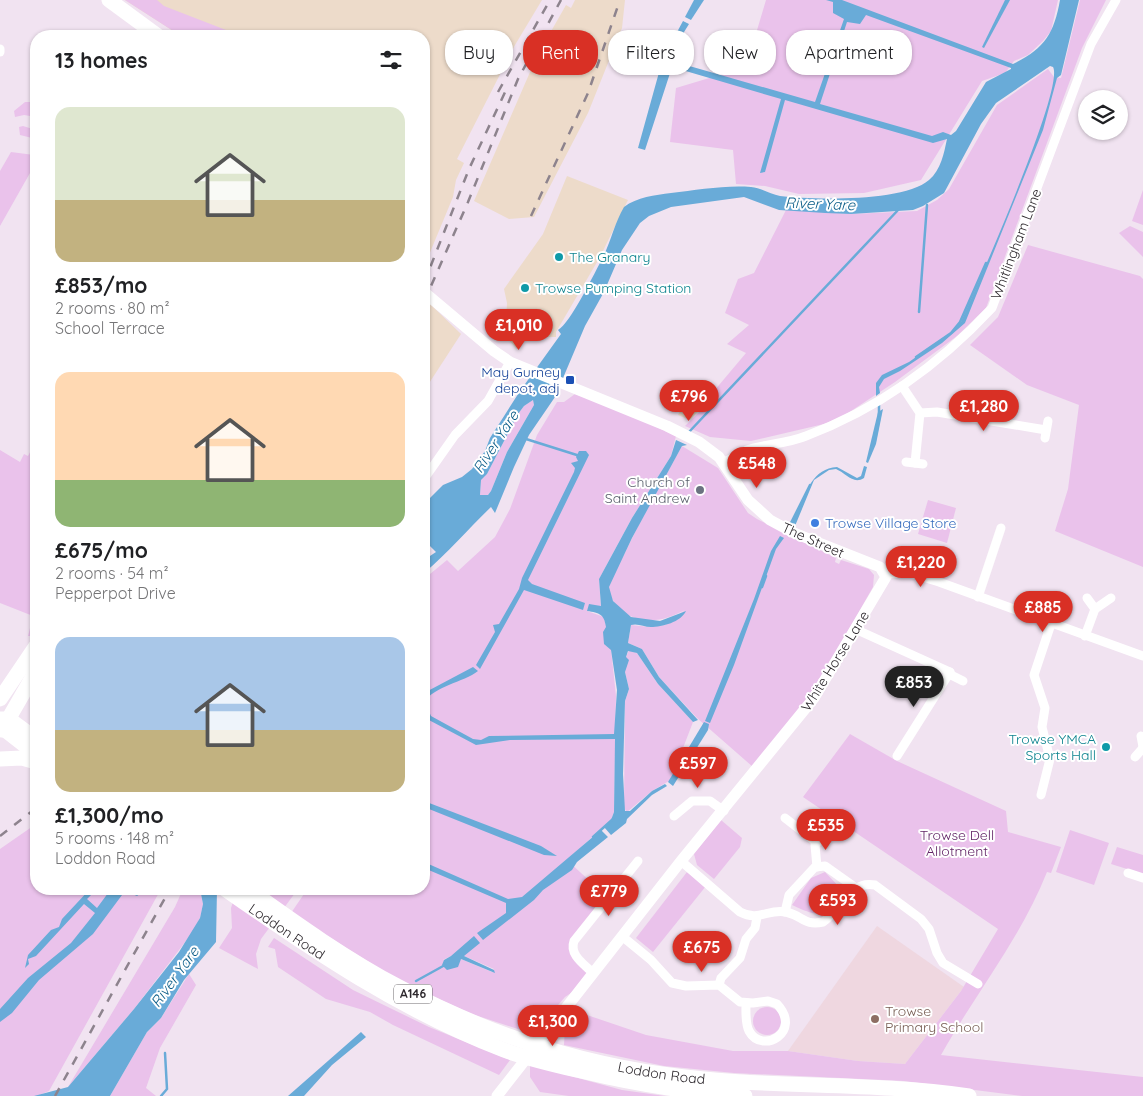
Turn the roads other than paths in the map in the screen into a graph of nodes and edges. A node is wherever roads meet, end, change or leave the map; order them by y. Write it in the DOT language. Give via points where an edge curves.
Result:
graph roads {
  1 [pos="109,0"];
  2 [pos="1116,0"];
  3 [pos="150,30"];
  4 [pos="430,297"];
  5 [pos="510,362"];
  6 [pos="902,386"];
  7 [pos="920,413"];
  8 [pos="1046,430"];
  9 [pos="914,463"];
  10 [pos="724,464"];
  11 [pos="430,470"];
  12 [pos="1001,528"];
  13 [pos="885,574"];
  14 [pos="978,597"];
  15 [pos="1087,598"];
  16 [pos="1111,598"];
  17 [pos="1095,609"];
  18 [pos="1050,624"];
  19 [pos="855,629"];
  20 [pos="1085,636"];
  21 [pos="30,655"];
  22 [pos="1143,656"];
  23 [pos="950,672"];
  24 [pos="30,681"];
  25 [pos="963,681"];
  26 [pos="0,699"];
  27 [pos="2,725"];
  28 [pos="1142,736"];
  29 [pos="30,737"];
  30 [pos="1143,748"];
  31 [pos="30,749"];
  32 [pos="898,756"];
  33 [pos="1135,757"];
  34 [pos="0,759"];
  35 [pos="30,760"];
  36 [pos="1041,795"];
  37 [pos="724,811"];
  38 [pos="674,816"];
  39 [pos="785,818"];
  40 [pos="825,833"];
  41 [pos="816,842"];
  42 [pos="638,861"];
  43 [pos="681,861"];
  44 [pos="817,867"];
  45 [pos="1128,872"];
  46 [pos="1143,878"];
  47 [pos="856,888"];
  48 [pos="235,895"];
  49 [pos="255,895"];
  50 [pos="785,912"];
  51 [pos="757,917"];
  52 [pos="305,937"];
  53 [pos="623,937"];
  54 [pos="593,972"];
  55 [pos="978,984"];
  56 [pos="719,985"];
  57 [pos="746,1003"];
  58 [pos="558,1059"];
  59 [pos="498,1096"];
  60 [pos="745,1096"];
  61 [pos="969,1096"];
  1 -- 3 [label="main road"];
  2 -- 6 [label="street, Whitlingham Lane" via="1091,44 995,303 965,337"];
  4 -- 5 [label="street, The Street"];
  5 -- 10 [label="street, The Street" via="667,426 699,442"];
  5 -- 11 [label="street" via="488,400 455,435"];
  6 -- 7 [label="street"];
  6 -- 10 [label="street, Whitlingham Lane" via="840,422 803,438 748,450"];
  7 -- 8 [label="street" via="937,412"];
  7 -- 9 [label="street"];
  10 -- 13 [label="street, The Street" via="748,500 780,526 878,566"];
  12 -- 14 [label="street"];
  13 -- 14 [label="street" via="910,572"];
  13 -- 19 [label="street, White Horse Lane" via="885,581"];
  14 -- 18 [label="street"];
  15 -- 17 [label="street"];
  16 -- 17 [label="street"];
  17 -- 20 [label="street"];
  18 -- 20 [label="street"];
  18 -- 36 [label="street" via="1034,675 1045,708 1042,727 1050,759"];
  19 -- 23 [label="street"];
  19 -- 37 [label="street, White Horse Lane" via="814,698"];
  20 -- 22 [label="street"];
  21 -- 26 [label="main road"];
  23 -- 25 [label="street"];
  23 -- 32 [label="street"];
  24 -- 27 [label="main road"];
  27 -- 29 [label="main road"];
  27 -- 31 [label="main road"];
  28 -- 30 [label="street"];
  30 -- 33 [label="street"];
  34 -- 35 [label="main road"];
  37 -- 38 [label="street" via="710,801 692,801"];
  37 -- 43 [label="street, White Horse Lane"];
  39 -- 41 [label="street"];
  40 -- 41 [label="street"];
  41 -- 44 [label="street"];
  42 -- 54 [label="street" via="574,941 576,956"];
  43 -- 51 [label="street" via="740,912"];
  43 -- 53 [label="street, White Horse Lane"];
  44 -- 47 [label="street" via="825,866"];
  44 -- 50 [label="street" via="789,896"];
  45 -- 46 [label="street"];
  47 -- 50 [label="street" via="823,922 808,923"];
  47 -- 55 [label="street" via="875,885 921,919 929,929 936,953 943,963"];
  48 -- 52 [label="main road, Loddon Road / A146"];
  49 -- 52 [label="main road, Loddon Road / A146"];
  50 -- 51 [label="street"];
  51 -- 56 [label="street" via="740,958 721,978"];
  52 -- 58 [label="main road, Loddon Road / A146" via="400,988"];
  52 -- 58 [label="main road, Loddon Road / A146" via="352,975 404,1004 504,1050"];
  53 -- 54 [label="street, White Horse Lane"];
  53 -- 56 [label="street" via="672,983"];
  54 -- 59 [label="street, White Horse Lane"];
  56 -- 57 [label="street"];
  57 -- 57 [label="street" via="768,1001 777,1004 786,1018 781,1035 764,1041 752,1034 747,1026"];
  58 -- 60 [label="main road, Loddon Road / A146" via="629,1082"];
  58 -- 61 [label="main road, Loddon Road / A146" via="662,1074"];
}
